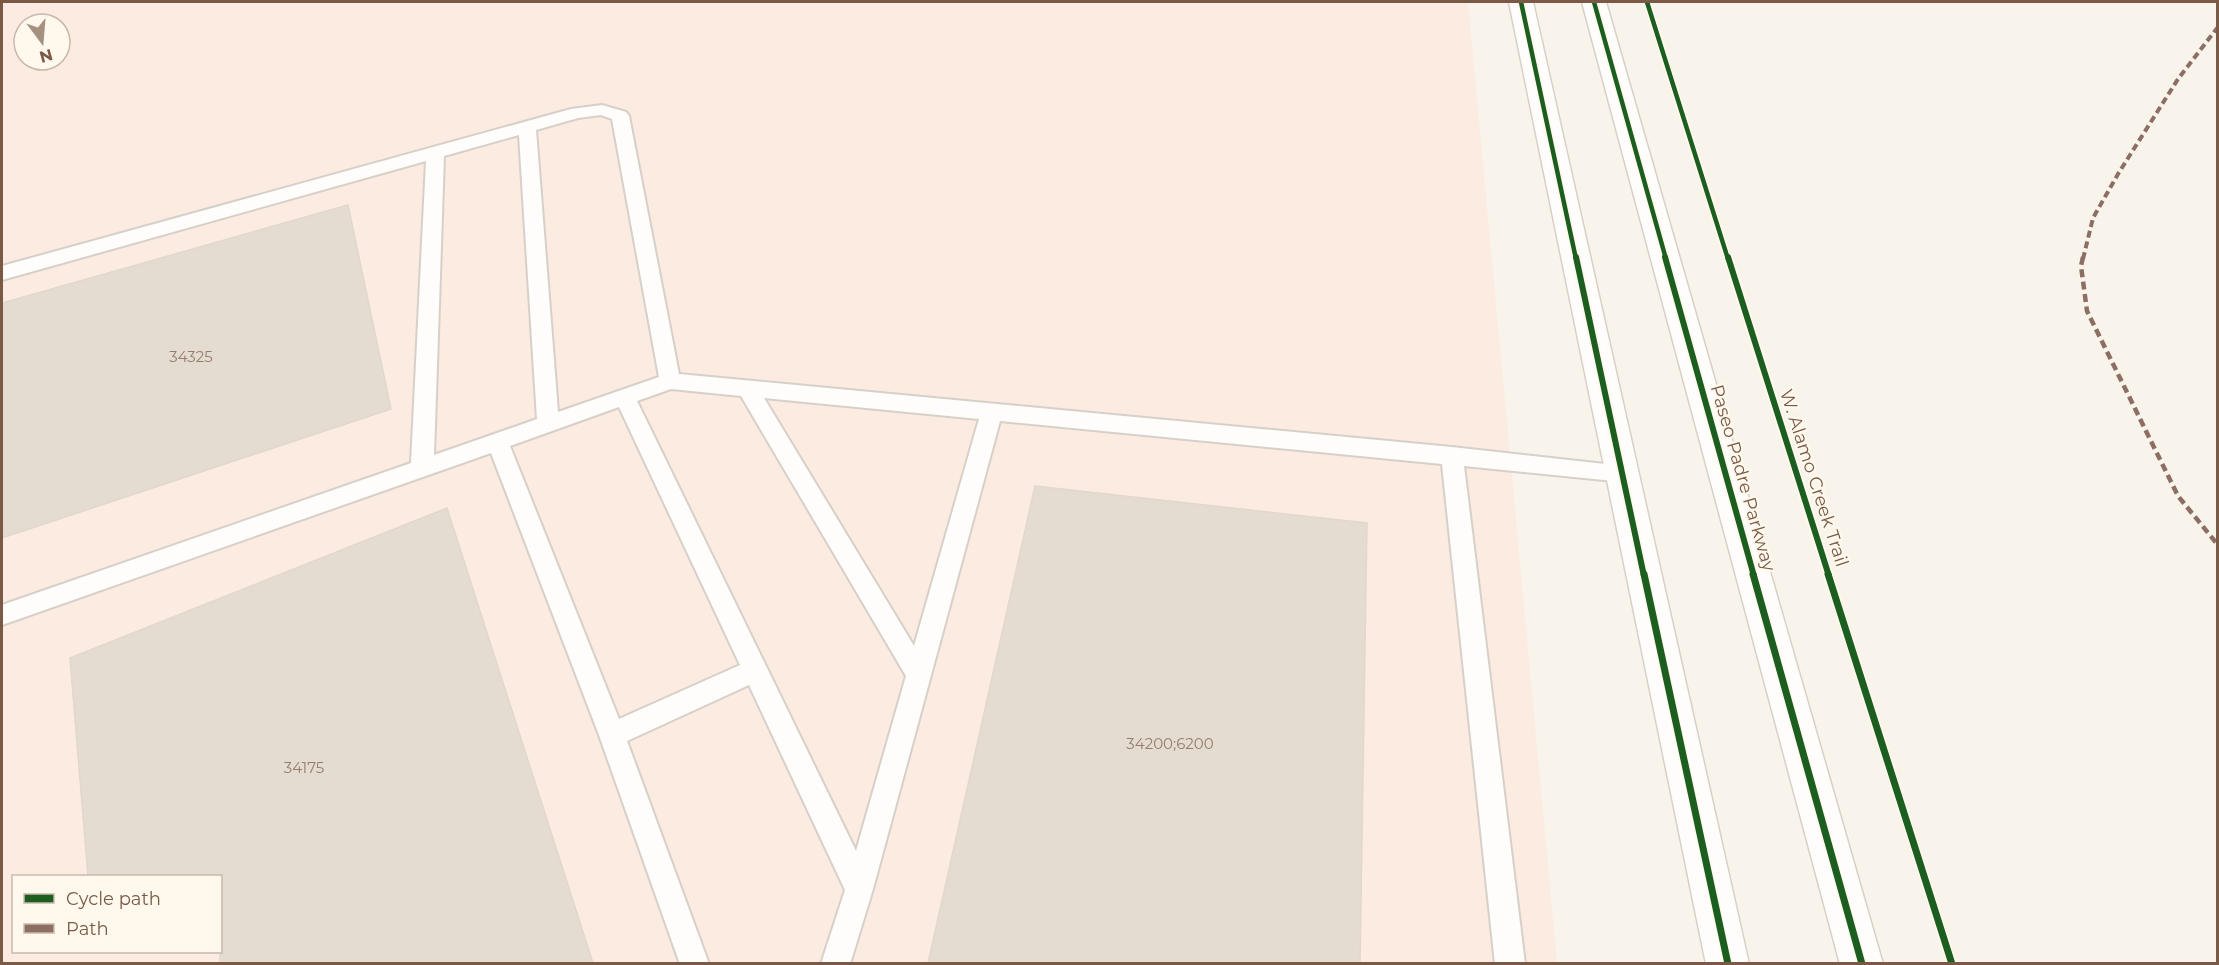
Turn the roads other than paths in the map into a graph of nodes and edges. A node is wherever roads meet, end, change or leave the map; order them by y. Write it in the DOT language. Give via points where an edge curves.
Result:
graph roads {
  1 [pos="1521,2"];
  2 [pos="1594,2"];
  3 [pos="527,127"];
  4 [pos="435,152"];
  5 [pos="2,273"];
  6 [pos="670,381"];
  7 [pos="747,388"];
  8 [pos="625,397"];
  9 [pos="992,412"];
  10 [pos="548,424"];
  11 [pos="497,441"];
  12 [pos="1452,456"];
  13 [pos="422,468"];
  14 [pos="1624,473"];
  15 [pos="2,615"];
  16 [pos="755,670"];
  17 [pos="919,676"];
  18 [pos="612,735"];
  19 [pos="859,889"];
  20 [pos="695,963"];
  21 [pos="835,963"];
  22 [pos="1510,963"];
  23 [pos="1728,963"];
  24 [pos="1862,963"];
  1 -- 14 [label="main road"];
  2 -- 24 [label="main road, Paseo Padre Parkway"];
  3 -- 4 [label="lane"];
  3 -- 6 [label="lane" via="602,110 620,116"];
  3 -- 10 [label="lane"];
  4 -- 5 [label="lane"];
  4 -- 13 [label="lane"];
  6 -- 7 [label="lane"];
  6 -- 8 [label="lane"];
  7 -- 9 [label="lane"];
  7 -- 17 [label="lane"];
  8 -- 10 [label="lane"];
  8 -- 16 [label="lane"];
  9 -- 12 [label="lane"];
  9 -- 17 [label="lane"];
  10 -- 11 [label="lane"];
  11 -- 13 [label="lane"];
  11 -- 18 [label="lane"];
  12 -- 14 [label="lane"];
  12 -- 22 [label="lane"];
  13 -- 15 [label="lane"];
  14 -- 23 [label="main road"];
  16 -- 18 [label="lane"];
  16 -- 19 [label="lane"];
  17 -- 19 [label="lane"];
  18 -- 20 [label="lane"];
  19 -- 21 [label="lane"];
}
